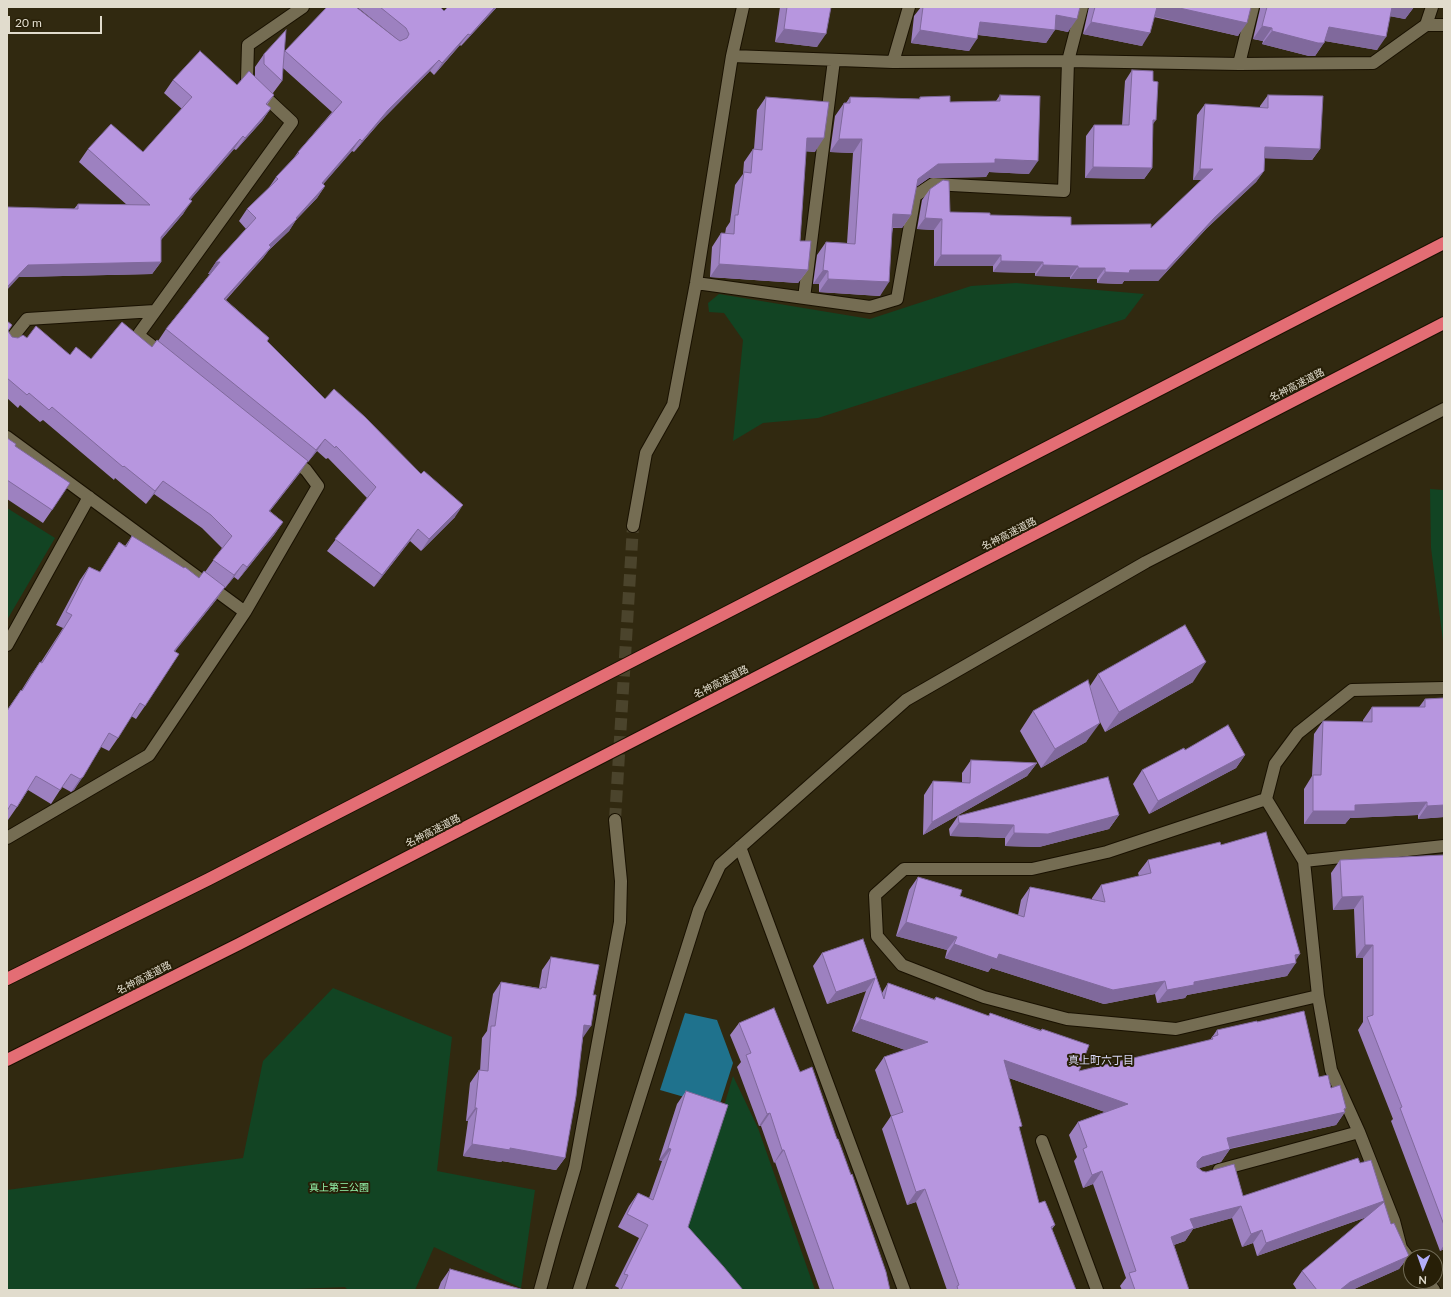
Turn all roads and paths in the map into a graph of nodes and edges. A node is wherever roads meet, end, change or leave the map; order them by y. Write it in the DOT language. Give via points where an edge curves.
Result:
graph roads {
  1 [pos="303,7"];
  2 [pos="743,7"];
  3 [pos="909,7"];
  4 [pos="1082,7"];
  5 [pos="1253,7"];
  6 [pos="1432,7"];
  7 [pos="1426,25"];
  8 [pos="1444,26"];
  9 [pos="732,56"];
  10 [pos="834,60"];
  11 [pos="1068,61"];
  12 [pos="893,62"];
  13 [pos="1239,64"];
  14 [pos="1444,243"];
  15 [pos="696,284"];
  16 [pos="804,298"];
  17 [pos="155,311"];
  18 [pos="1444,323"];
  19 [pos="7,344"];
  20 [pos="176,365"];
  21 [pos="1444,409"];
  22 [pos="7,437"];
  23 [pos="281,450"];
  24 [pos="89,497"];
  25 [pos="633,526"];
  26 [pos="245,612"];
  27 [pos="7,644"];
  28 [pos="1444,688"];
  29 [pos="1266,799"];
  30 [pos="615,820"];
  31 [pos="7,838"];
  32 [pos="1444,846"];
  33 [pos="740,847"];
  34 [pos="1304,861"];
  35 [pos="7,979"];
  36 [pos="1318,996"];
  37 [pos="7,1060"];
  38 [pos="1359,1132"];
  39 [pos="1042,1141"];
  40 [pos="1210,1173"];
  41 [pos="1403,1251"];
  42 [pos="540,1290"];
  43 [pos="579,1290"];
  44 [pos="904,1290"];
  45 [pos="1097,1290"];
  1 -- 17 [label="street" via="248,45 247,80 292,122"];
  2 -- 9 [label="street"];
  3 -- 12 [label="street"];
  4 -- 11 [label="street"];
  5 -- 13 [label="street"];
  6 -- 7 [label="street"];
  7 -- 8 [label="street"];
  7 -- 13 [label="street" via="1373,63"];
  9 -- 10 [label="street"];
  9 -- 15 [label="street"];
  10 -- 12 [label="street"];
  10 -- 16 [label="street"];
  11 -- 12 [label="street"];
  11 -- 13 [label="street"];
  11 -- 16 [label="street" via="1064,191 933,184 915,196 897,299 870,307"];
  14 -- 35 [label="highway" via="216,876"];
  15 -- 16 [label="street"];
  15 -- 25 [label="street" via="673,405 646,453"];
  17 -- 19 [label="street" via="27,319"];
  17 -- 20 [label="street" via="138,335"];
  18 -- 37 [label="highway, 名神高速道路" via="239,944"];
  21 -- 33 [label="street" via="1146,562 906,700"];
  22 -- 24 [label="street"];
  23 -- 26 [label="street" via="306,470 318,486"];
  24 -- 26 [label="street"];
  24 -- 27 [label="street"];
  26 -- 31 [label="street" via="149,756"];
  28 -- 29 [label="street" via="1352,690 1298,733 1275,764"];
  29 -- 34 [label="street"];
  29 -- 36 [label="street" via="1107,852 1032,868 904,869 875,895 877,936 902,965 984,997 1067,1018 1176,1029"];
  30 -- 42 [label="street" via="621,881 620,922 575,1167"];
  32 -- 34 [label="street"];
  33 -- 43 [label="street" via="720,865 699,910"];
  33 -- 44 [label="street"];
  34 -- 36 [label="street"];
  36 -- 38 [label="street" via="1331,1070"];
  38 -- 40 [label="street"];
  38 -- 41 [label="street"];
  39 -- 45 [label="street"];
}
